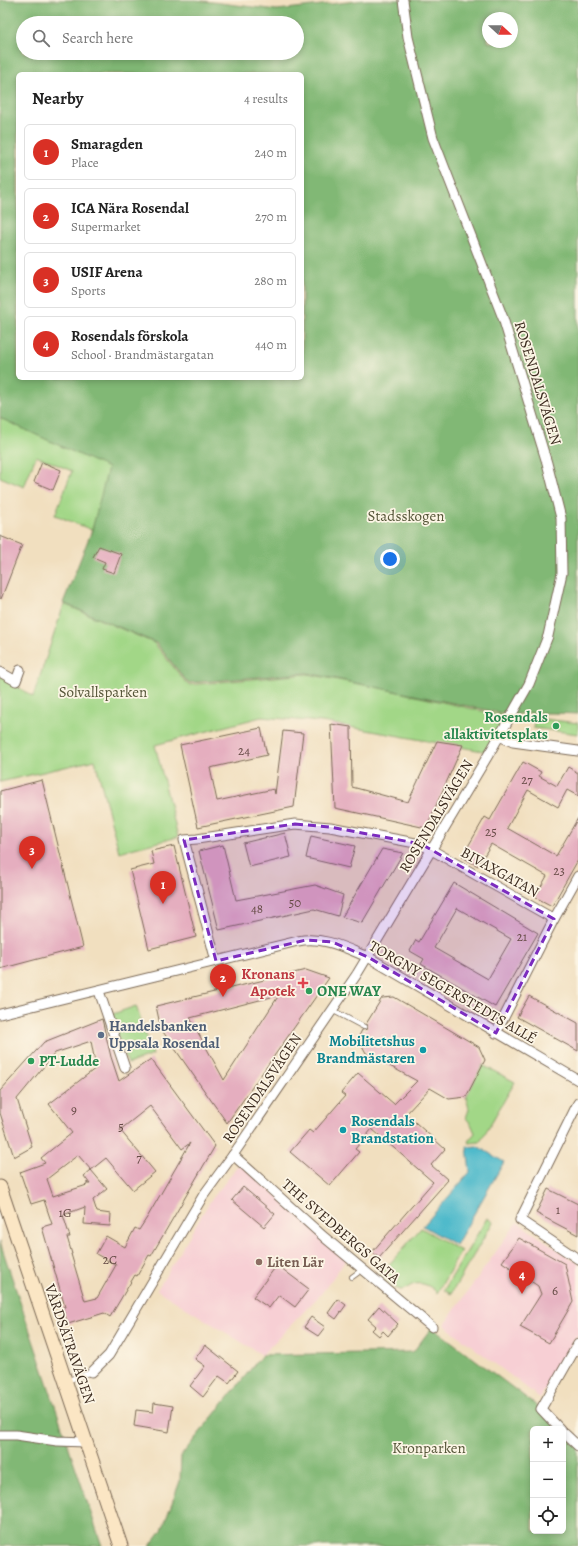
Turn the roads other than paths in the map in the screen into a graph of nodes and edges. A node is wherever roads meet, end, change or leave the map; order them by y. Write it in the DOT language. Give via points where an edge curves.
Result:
graph roads {
  1 [pos="403,0"];
  2 [pos="20,670"];
  3 [pos="0,672"];
  4 [pos="499,736"];
  5 [pos="578,751"];
  6 [pos="431,850"];
  7 [pos="578,876"];
  8 [pos="575,887"];
  9 [pos="554,919"];
  10 [pos="368,956"];
  11 [pos="216,961"];
  12 [pos="99,991"];
  13 [pos="332,1010"];
  14 [pos="0,1014"];
  15 [pos="364,1027"];
  16 [pos="496,1033"];
  17 [pos="125,1068"];
  18 [pos="578,1080"];
  19 [pos="578,1103"];
  20 [pos="233,1155"];
  21 [pos="0,1187"];
  22 [pos="578,1259"];
  23 [pos="363,1269"];
  24 [pos="352,1277"];
  25 [pos="432,1327"];
  26 [pos="578,1344"];
  27 [pos="92,1372"];
  28 [pos="66,1381"];
  29 [pos="557,1426"];
  30 [pos="0,1435"];
  31 [pos="566,1435"];
  32 [pos="86,1442"];
  33 [pos="578,1446"];
  34 [pos="123,1546"];
  1 -- 4 [label="street, ROSENDALSVÄGEN" via="408,37 433,138 503,318 561,518 562,573 548,636 529,684"];
  2 -- 3 [label="street" via="16,681"];
  4 -- 5 [label="street" via="513,742"];
  4 -- 6 [label="street, ROSENDALSVÄGEN"];
  6 -- 9 [label="street, BIVAXGATAN"];
  6 -- 10 [label="street, ROSENDALSVÄGEN"];
  6 -- 11 [label="street" via="421,844 330,827 294,824 184,840"];
  7 -- 8 [label="street"];
  8 -- 9 [label="street"];
  9 -- 16 [label="street"];
  10 -- 11 [label="street, TORGNY SEGERSTEDTS ALLÉ" via="332,942 306,940"];
  10 -- 13 [label="street, ROSENDALSVÄGEN"];
  10 -- 16 [label="street, TORGNY SEGERSTEDTS ALLÉ"];
  11 -- 12 [label="street, TORGNY SEGERSTEDTS ALLÉ"];
  12 -- 14 [label="street, TORGNY SEGERSTEDTS ALLÉ"];
  12 -- 17 [label="street"];
  13 -- 15 [label="lane"];
  13 -- 20 [label="street, ROSENDALSVÄGEN"];
  16 -- 18 [label="street, TORGNY SEGERSTEDTS ALLÉ"];
  19 -- 22 [label="street" via="520,1220"];
  20 -- 23 [label="street, THE SVEDBERGS GATA"];
  20 -- 27 [label="street, ROSENDALSVÄGEN" via="203,1196 109,1355"];
  21 -- 28 [label="main road, VÅRDSÄTRAVÄGEN"];
  23 -- 24 [label="lane"];
  23 -- 25 [label="street, THE SVEDBERGS GATA"];
  26 -- 29 [label="street" via="541,1409"];
  27 -- 28 [label="lane, ROSENDALSVÄGEN"];
  28 -- 32 [label="main road, VÅRDSÄTRAVÄGEN"];
  30 -- 32 [label="street"];
  31 -- 33 [label="street"];
  32 -- 34 [label="main road, VÅRDSÄTRAVÄGEN"];
}
